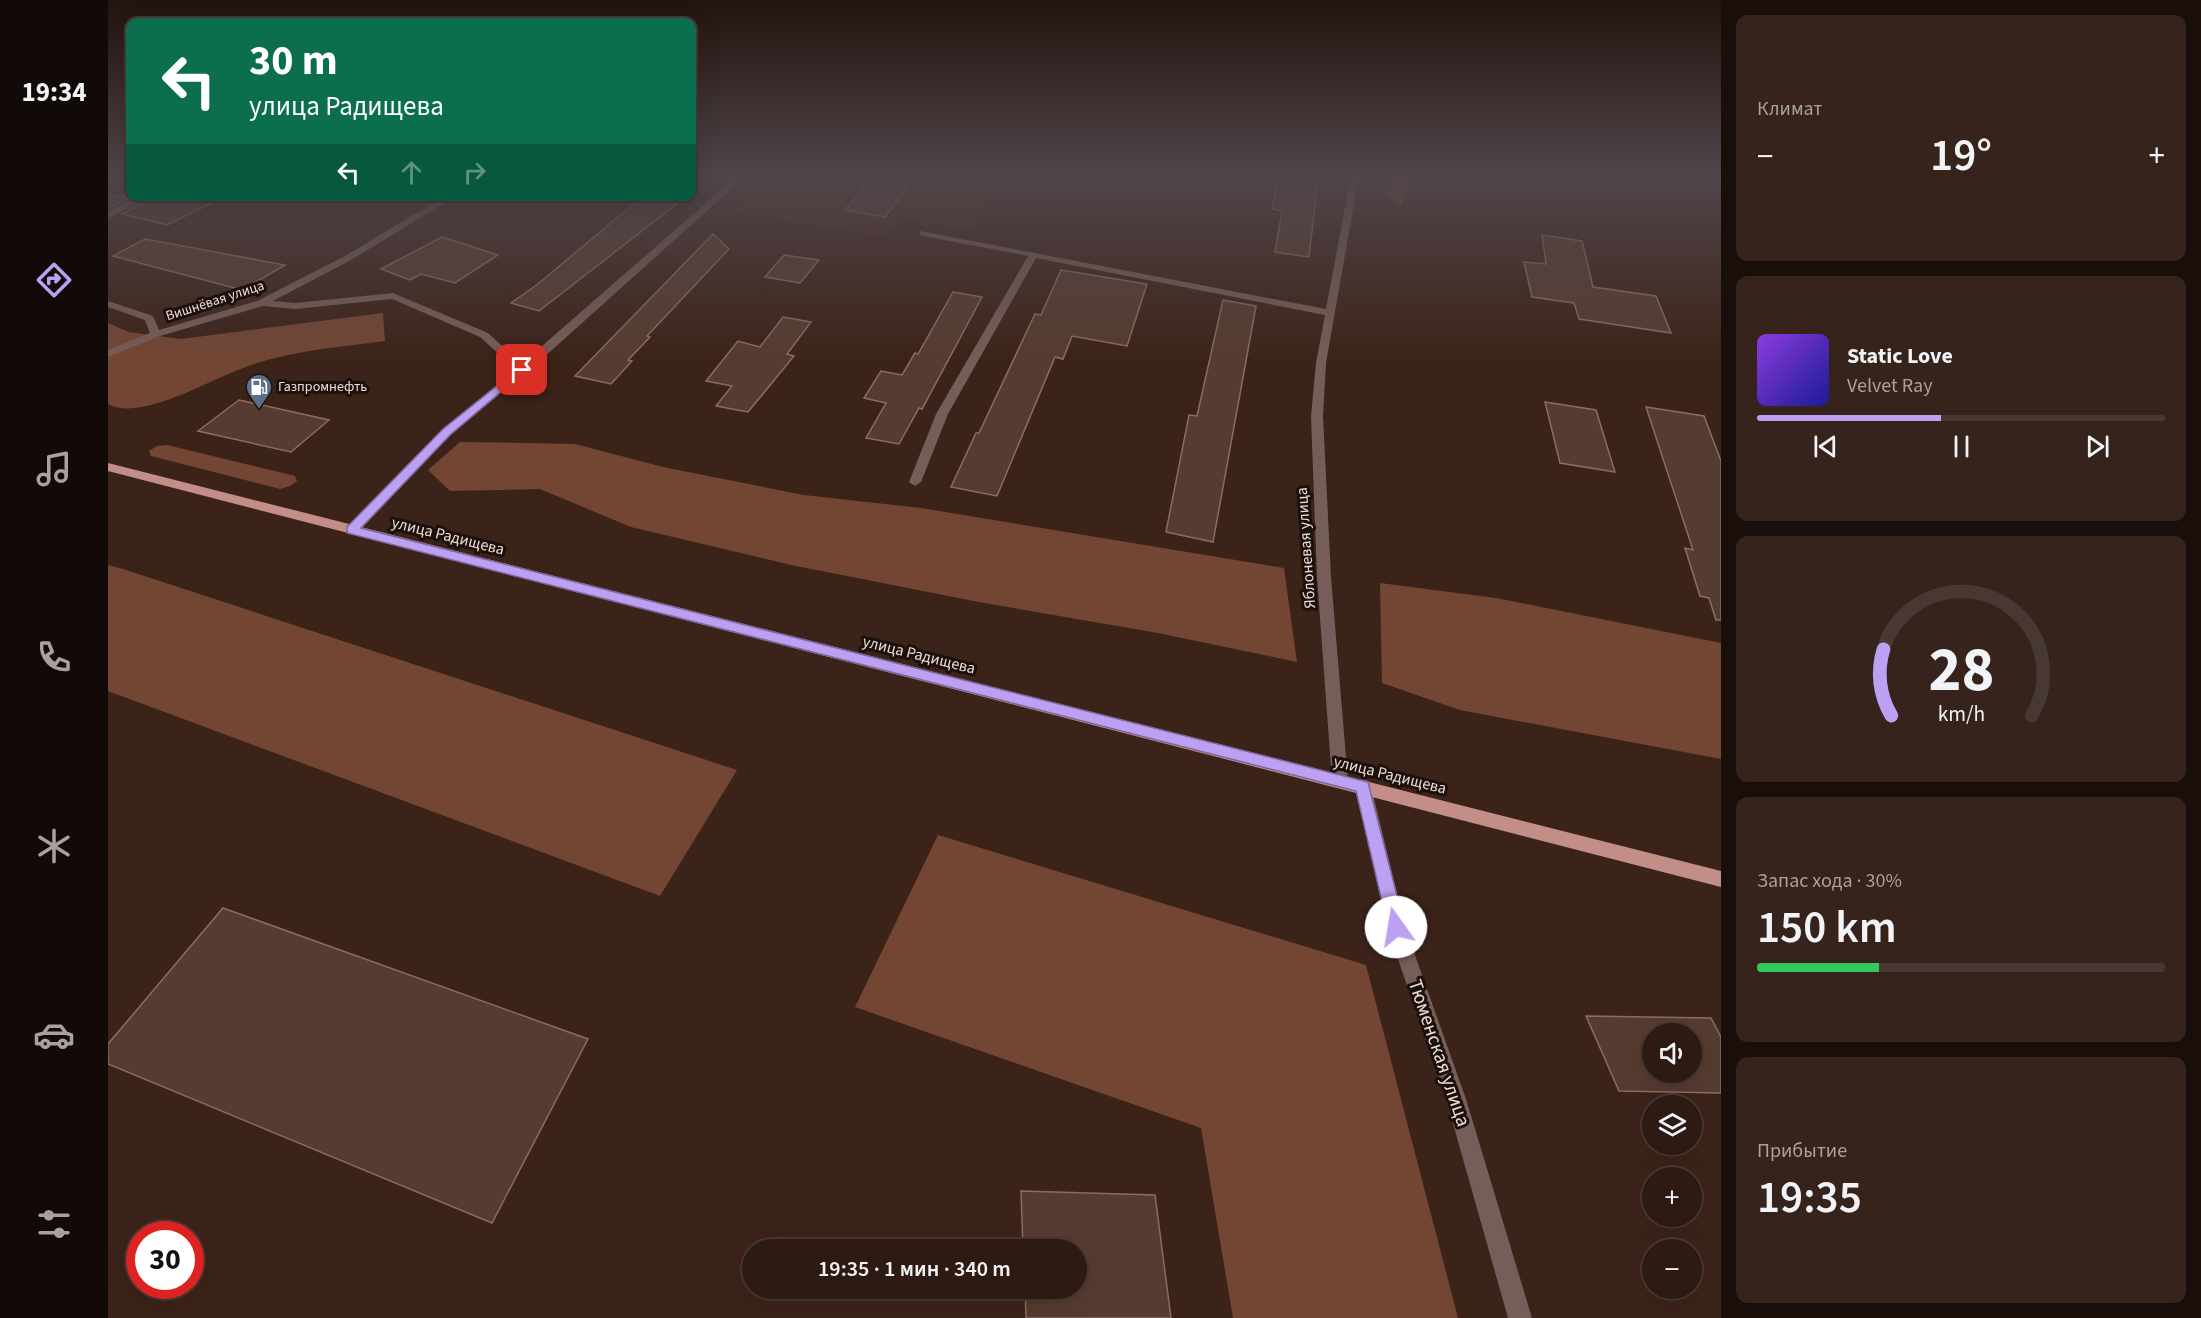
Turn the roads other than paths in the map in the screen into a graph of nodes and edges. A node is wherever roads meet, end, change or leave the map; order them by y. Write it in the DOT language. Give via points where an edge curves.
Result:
graph roads {
  1 [pos="384,237"];
  2 [pos="673,237"];
  3 [pos="940,237"];
  4 [pos="1345,237"];
  5 [pos="1032,256"];
  6 [pos="261,303"];
  7 [pos="108,304"];
  8 [pos="1331,313"];
  9 [pos="156,334"];
  10 [pos="108,354"];
  11 [pos="505,384"];
  12 [pos="108,467"];
  13 [pos="915,482"];
  14 [pos="352,530"];
  15 [pos="1340,781"];
  16 [pos="1363,786"];
  17 [pos="1721,879"];
  18 [pos="1520,1318"];
  1 -- 6 [label="street, Вишнёвая улица"];
  2 -- 11 [label="street"];
  3 -- 5 [label="street"];
  4 -- 8 [label="street, Яблоневая улица"];
  5 -- 8 [label="street"];
  5 -- 13 [label="street" via="942,414"];
  6 -- 9 [label="street, Вишнёвая улица"];
  6 -- 11 [label="street" via="295,306 393,296 484,335 507,355"];
  7 -- 9 [label="street" via="148,318"];
  8 -- 15 [label="street, Яблоневая улица" via="1321,363 1317,416 1324,577"];
  9 -- 10 [label="street, Вишнёвая улица"];
  11 -- 14 [label="street" via="447,432"];
  12 -- 14 [label="main road, улица Радищева"];
  14 -- 15 [label="main road, улица Радищева"];
  15 -- 16 [label="main road, улица Радищева"];
  16 -- 17 [label="main road, улица Радищева"];
  16 -- 18 [label="street, Тюменская улица" via="1396,927 1456,1099"];
}
